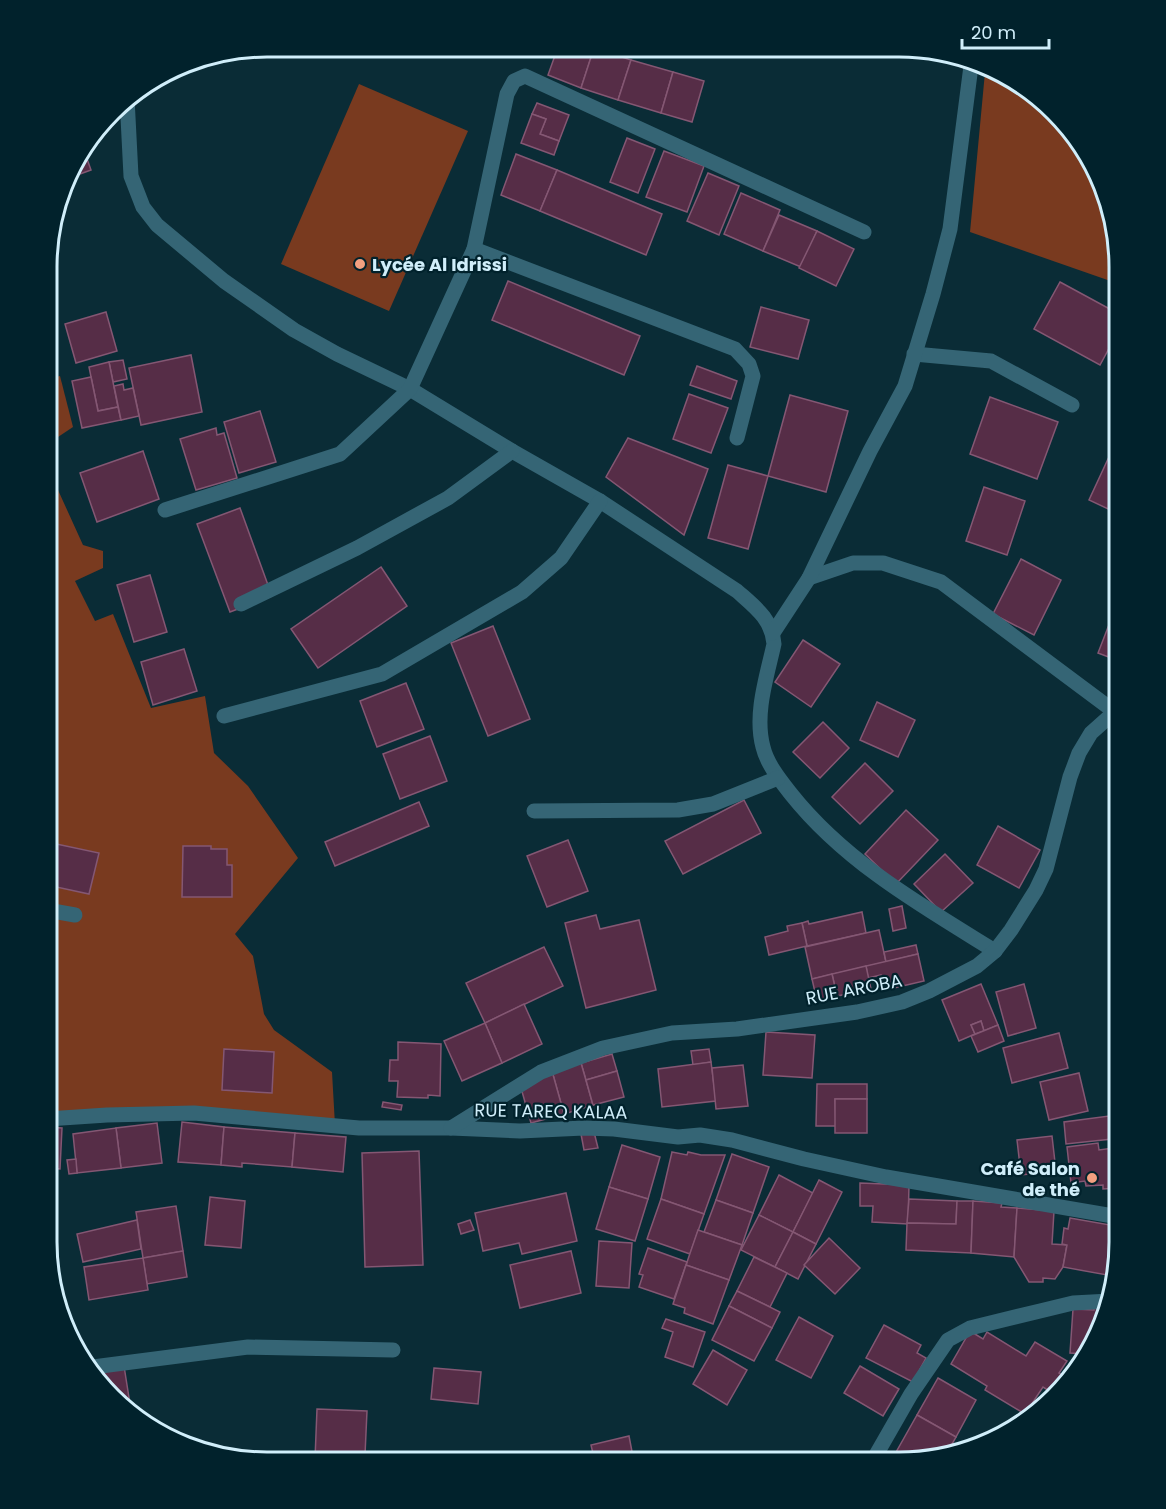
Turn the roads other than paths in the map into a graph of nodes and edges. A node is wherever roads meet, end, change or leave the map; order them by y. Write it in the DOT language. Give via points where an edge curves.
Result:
graph roads {
  1 [pos="971,70"];
  2 [pos="128,110"];
  3 [pos="864,232"];
  4 [pos="474,249"];
  5 [pos="914,354"];
  6 [pos="410,389"];
  7 [pos="1072,405"];
  8 [pos="736,438"];
  9 [pos="512,451"];
  10 [pos="600,501"];
  11 [pos="165,510"];
  12 [pos="808,578"];
  13 [pos="241,604"];
  14 [pos="773,633"];
  15 [pos="1109,704"];
  16 [pos="225,716"];
  17 [pos="1109,717"];
  18 [pos="778,778"];
  19 [pos="534,811"];
  20 [pos="57,912"];
  21 [pos="75,915"];
  22 [pos="995,951"];
  23 [pos="57,1118"];
  24 [pos="451,1128"];
  25 [pos="1109,1215"];
  26 [pos="1100,1302"];
  27 [pos="393,1350"];
  28 [pos="98,1366"];
  29 [pos="878,1452"];
  1 -- 5 [label="street" via="950,229"];
  2 -- 6 [label="street" via="131,176 143,207 157,225 273,317"];
  3 -- 4 [label="street" via="525,76 514,81 507,94"];
  4 -- 6 [label="street"];
  4 -- 8 [label="street" via="735,349 749,364 753,376"];
  5 -- 7 [label="street" via="991,361"];
  5 -- 12 [label="street" via="905,386"];
  6 -- 9 [label="street"];
  6 -- 11 [label="street" via="340,454"];
  9 -- 10 [label="street"];
  9 -- 13 [label="street" via="448,498 357,548"];
  10 -- 14 [label="street" via="737,591 769,622"];
  10 -- 16 [label="street" via="561,558 522,592 382,674"];
  12 -- 14 [label="street"];
  12 -- 15 [label="street" via="853,563 883,563 941,582"];
  14 -- 18 [label="street" via="760,714 763,748"];
  17 -- 22 [label="street, RUE AROBA" via="1091,733 1079,753 1046,869 1025,909"];
  18 -- 19 [label="street" via="713,804 678,810"];
  18 -- 22 [label="street" via="837,843 890,885"];
  20 -- 21 [label="street"];
  22 -- 24 [label="street, RUE AROBA" via="976,966 902,1002 737,1029 672,1033 603,1048 541,1072"];
  23 -- 24 [label="street, RUE TAREQ KALAA" via="194,1113 359,1128"];
  24 -- 25 [label="street, RUE TAREQ KALAA" via="584,1128 678,1137 700,1135 886,1177"];
  26 -- 29 [label="street" via="1073,1303 970,1328 948,1340"];
  27 -- 28 [label="street" via="248,1347"];
}
